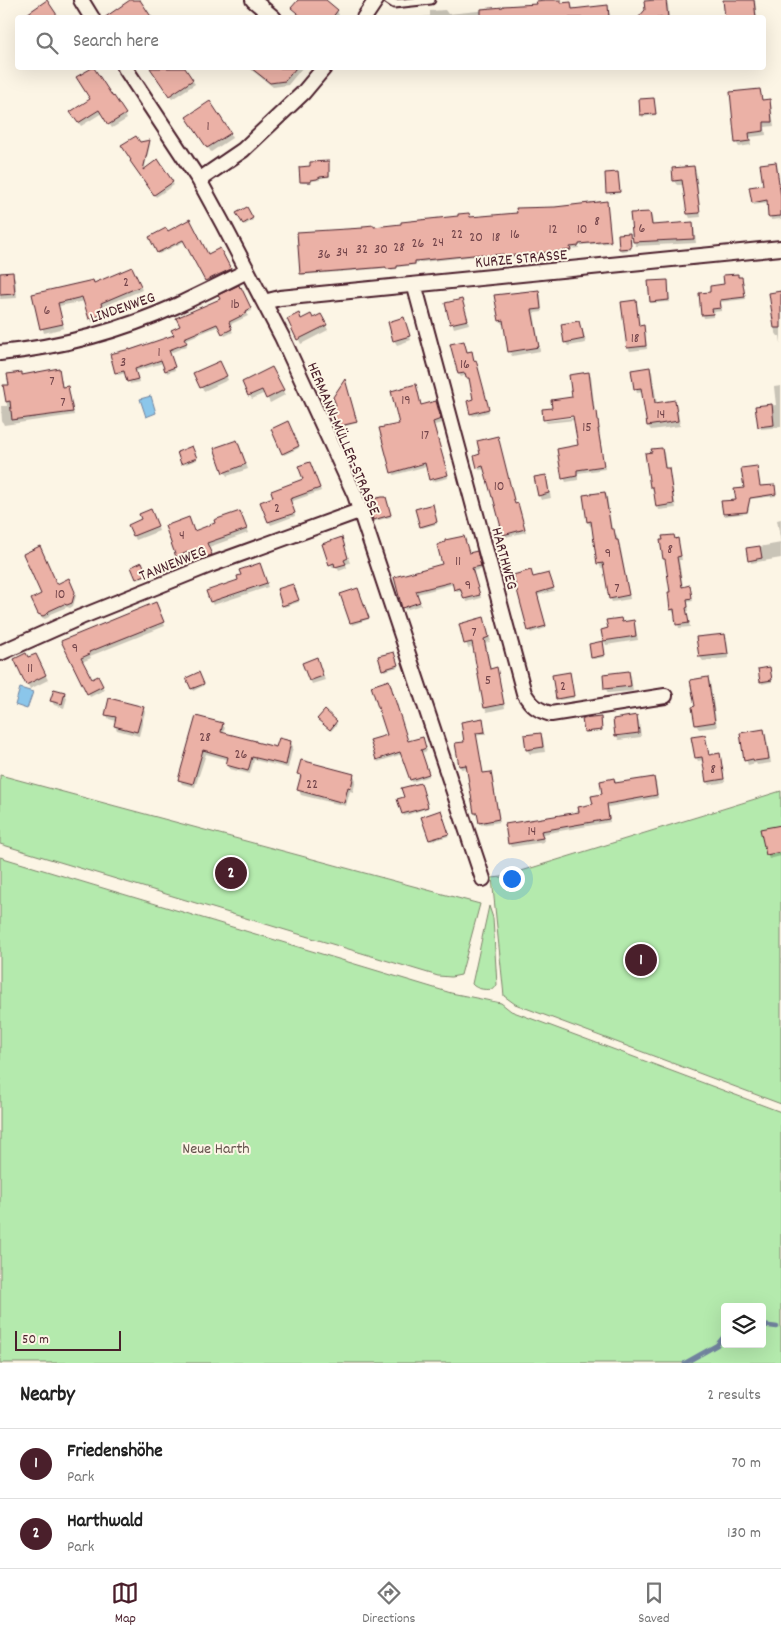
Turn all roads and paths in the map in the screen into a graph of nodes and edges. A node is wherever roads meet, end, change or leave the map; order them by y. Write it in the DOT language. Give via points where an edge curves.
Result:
graph roads {
  1 [pos="81,0"];
  2 [pos="252,0"];
  3 [pos="376,0"];
  4 [pos="388,0"];
  5 [pos="431,0"];
  6 [pos="90,15"];
  7 [pos="270,15"];
  8 [pos="366,15"];
  9 [pos="126,70"];
  10 [pos="322,70"];
  11 [pos="198,180"];
  12 [pos="781,248"];
  13 [pos="247,271"];
  14 [pos="415,285"];
  15 [pos="264,302"];
  16 [pos="0,353"];
  17 [pos="360,511"];
  18 [pos="0,653"];
  19 [pos="665,696"];
  20 [pos="483,879"];
  1 -- 6 [label="street"];
  2 -- 7 [label="street"];
  3 -- 8 [label="street"];
  4 -- 5 [label="lane" via="394,4"];
  9 -- 11 [label="street, HERMANN-MÜLLER-STRASSE"];
  10 -- 11 [label="street" via="243,150"];
  11 -- 13 [label="street, HERMANN-MÜLLER-STRASSE"];
  12 -- 14 [label="street, KURZE STRASSE"];
  13 -- 15 [label="street, HERMANN-MÜLLER-STRASSE"];
  13 -- 16 [label="street, LINDENWEG" via="176,306 115,329 27,350"];
  14 -- 15 [label="street, KURZE STRASSE"];
  14 -- 19 [label="street, HARTHWEG" via="524,693 530,703 539,711 550,714"];
  15 -- 17 [label="street, HERMANN-MÜLLER-STRASSE"];
  17 -- 18 [label="street, TANNENWEG" via="210,565"];
  17 -- 20 [label="street, HERMANN-MÜLLER-STRASSE"];
}
